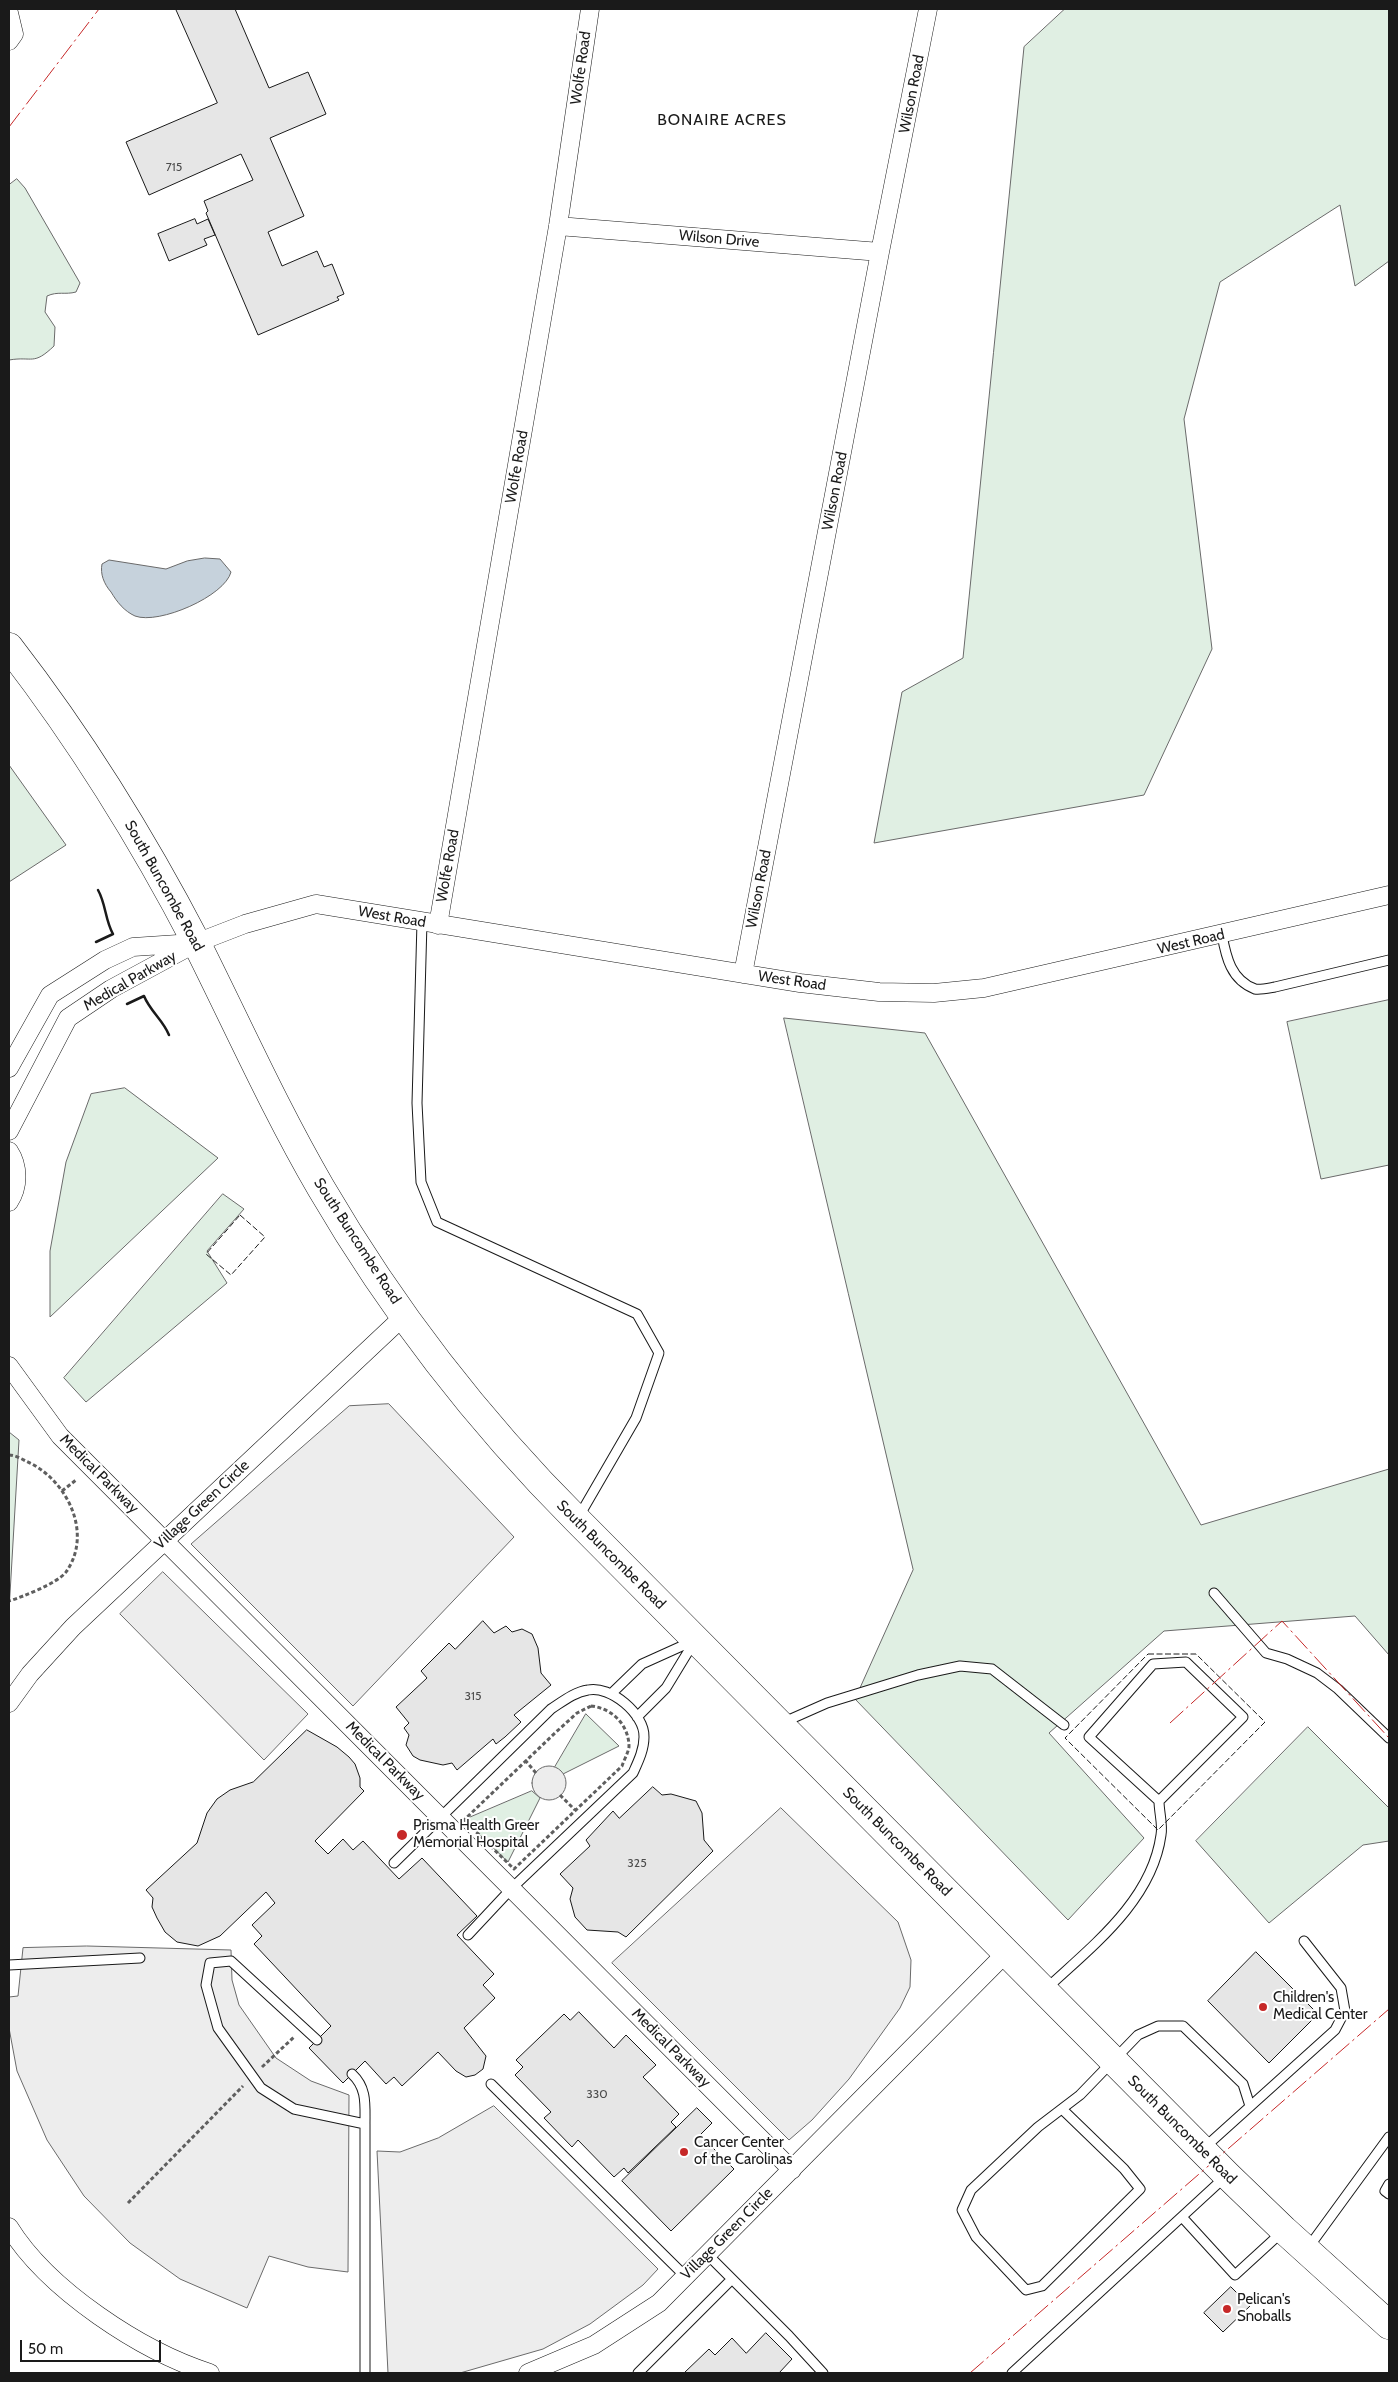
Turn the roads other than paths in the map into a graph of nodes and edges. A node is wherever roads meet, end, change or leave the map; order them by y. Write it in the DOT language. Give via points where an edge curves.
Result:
graph roads {
  1 [pos="590,9"];
  2 [pos="928,9"];
  3 [pos="9,13"];
  4 [pos="9,41"];
  5 [pos="558,226"];
  6 [pos="880,252"];
  7 [pos="9,647"];
  8 [pos="1389,895"];
  9 [pos="430,924"];
  10 [pos="1222,935"];
  11 [pos="196,943"];
  12 [pos="1389,960"];
  13 [pos="743,974"];
  14 [pos="9,1068"];
  15 [pos="9,1131"];
  16 [pos="9,1151"];
  17 [pos="9,1202"];
  18 [pos="405,1315"];
  19 [pos="9,1366"];
  20 [pos="577,1520"];
  21 [pos="165,1540"];
  22 [pos="1214,1593"];
  23 [pos="695,1640"];
  24 [pos="612,1694"];
  25 [pos="9,1703"];
  26 [pos="637,1717"];
  27 [pos="779,1724"];
  28 [pos="1064,1725"];
  29 [pos="1389,1738"];
  30 [pos="1158,1801"];
  31 [pos="442,1818"];
  32 [pos="394,1863"];
  33 [pos="512,1888"];
  34 [pos="468,1935"];
  35 [pos="1304,1941"];
  36 [pos="1006,1953"];
  37 [pos="140,1958"];
  38 [pos="9,1964"];
  39 [pos="1044,1991"];
  40 [pos="317,2040"];
  41 [pos="1114,2061"];
  42 [pos="352,2074"];
  43 [pos="491,2084"];
  44 [pos="1250,2106"];
  45 [pos="1062,2109"];
  46 [pos="365,2124"];
  47 [pos="1389,2136"];
  48 [pos="1202,2150"];
  49 [pos="792,2170"];
  50 [pos="1227,2175"];
  51 [pos="1389,2184"];
  52 [pos="1389,2194"];
  53 [pos="1182,2218"];
  54 [pos="9,2227"];
  55 [pos="1284,2230"];
  56 [pos="1306,2250"];
  57 [pos="707,2254"];
  58 [pos="685,2276"];
  59 [pos="732,2279"];
  60 [pos="1389,2325"];
  61 [pos="210,2373"];
  62 [pos="366,2373"];
  63 [pos="528,2373"];
  64 [pos="638,2373"];
  65 [pos="823,2373"];
  66 [pos="1012,2373"];
  1 -- 5 [label="street, Wolfe Road"];
  2 -- 6 [label="street, Wilson Road"];
  3 -- 4 [label="street" via="14,34"];
  5 -- 6 [label="street, Wilson Drive"];
  5 -- 9 [label="street, Wolfe Road"];
  6 -- 13 [label="street, Wilson Road"];
  7 -- 11 [label="main road, South Buncombe Road" via="84,750"];
  8 -- 10 [label="street, West Road"];
  9 -- 11 [label="street, West Road" via="316,904 245,924"];
  9 -- 13 [label="street, West Road"];
  9 -- 20 [label="lane" via="417,1103 421,1182 437,1222 637,1314 659,1352 636,1418"];
  10 -- 12 [label="lane" via="1227,959 1236,976 1256,989 1274,988"];
  10 -- 13 [label="street, West Road" via="984,988 934,993 879,992"];
  11 -- 14 [label="street, Medical Parkway" via="133,947 106,960 50,996"];
  11 -- 15 [label="street, Medical Parkway" via="111,989 68,1018"];
  11 -- 18 [label="main road, South Buncombe Road" via="320,1187"];
  16 -- 17 [label="street" via="16,1169 16,1183"];
  18 -- 20 [label="main road, South Buncombe Road" via="503,1441"];
  18 -- 21 [label="street, Village Green Circle"];
  19 -- 21 [label="street, Medical Parkway" via="60,1436"];
  20 -- 23 [label="main road, South Buncombe Road"];
  21 -- 25 [label="street, Village Green Circle" via="73,1627 30,1674"];
  21 -- 31 [label="street, Medical Parkway"];
  22 -- 29 [label="lane" via="1266,1653 1317,1673"];
  23 -- 24 [label="lane" via="642,1664"];
  23 -- 26 [label="lane" via="666,1688"];
  23 -- 27 [label="main road, South Buncombe Road"];
  24 -- 26 [label="lane"];
  24 -- 31 [label="lane" via="604,1690 588,1690 551,1709"];
  26 -- 33 [label="lane" via="645,1735 633,1773"];
  27 -- 28 [label="lane" via="827,1702 960,1666 992,1669"];
  27 -- 36 [label="main road, South Buncombe Road"];
  30 -- 30 [label="lane" via="1243,1717 1186,1662 1153,1664 1090,1737"];
  30 -- 39 [label="lane" via="1161,1834 1141,1889 1112,1927"];
  31 -- 32 [label="lane"];
  31 -- 33 [label="street, Medical Parkway"];
  33 -- 34 [label="lane"];
  33 -- 49 [label="street, Medical Parkway"];
  35 -- 44 [label="lane" via="1341,1988 1345,2011 1335,2030"];
  36 -- 39 [label="main road, South Buncombe Road"];
  36 -- 49 [label="street, Village Green Circle"];
  37 -- 38 [label="lane"];
  39 -- 41 [label="main road, South Buncombe Road"];
  40 -- 46 [label="lane" via="231,1961 210,1963 206,1985 218,2028 261,2088 294,2109"];
  41 -- 44 [label="lane" via="1138,2035 1158,2026 1183,2026 1243,2084"];
  41 -- 45 [label="lane"];
  41 -- 48 [label="main road, South Buncombe Road"];
  42 -- 46 [label="lane" via="365,2092"];
  43 -- 58 [label="lane"];
  44 -- 48 [label="lane"];
  45 -- 45 [label="lane" via="1038,2127 971,2190 962,2210 976,2237 1026,2290 1042,2286 1140,2189 1124,2169"];
  46 -- 62 [label="lane"];
  47 -- 56 [label="lane"];
  48 -- 50 [label="main road, South Buncombe Road"];
  49 -- 57 [label="street, Village Green Circle"];
  50 -- 53 [label="lane"];
  50 -- 55 [label="main road, South Buncombe Road"];
  51 -- 52 [label="lane" via="1385,2191"];
  53 -- 55 [label="lane" via="1235,2275"];
  53 -- 66 [label="lane"];
  54 -- 61 [label="street" via="46,2271 80,2302 180,2364"];
  55 -- 56 [label="main road, South Buncombe Road"];
  56 -- 60 [label="main road, South Buncombe Road"];
  57 -- 58 [label="street, Village Green Circle"];
  57 -- 59 [label="lane"];
  58 -- 63 [label="street, Village Green Circle" via="659,2303 594,2345"];
  59 -- 64 [label="lane"];
  59 -- 65 [label="lane"];
}
